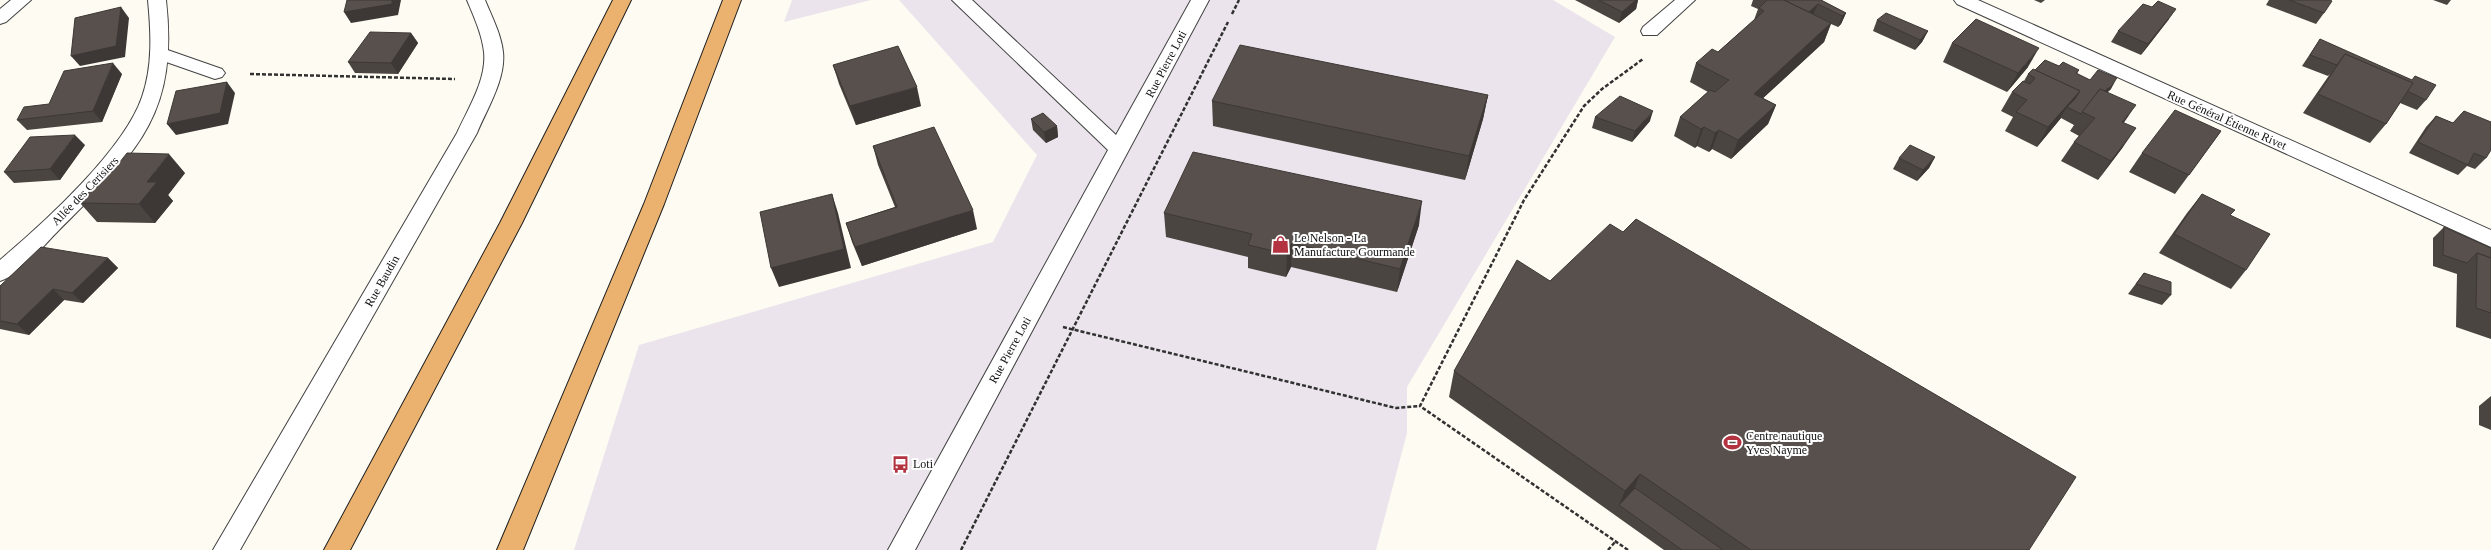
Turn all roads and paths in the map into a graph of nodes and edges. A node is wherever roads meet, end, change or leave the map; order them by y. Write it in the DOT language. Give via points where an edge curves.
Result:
graph roads {
  1 [pos="22,0"];
  2 [pos="157,0"];
  3 [pos="476,0"];
  4 [pos="622,0"];
  5 [pos="732,0"];
  6 [pos="961,0"];
  7 [pos="1200,0"];
  8 [pos="1239,0"];
  9 [pos="1686,0"];
  10 [pos="1962,0"];
  11 [pos="0,17"];
  12 [pos="1650,31"];
  13 [pos="159,53"];
  14 [pos="1644,58"];
  15 [pos="215,73"];
  16 [pos="488,85"];
  17 [pos="1119,150"];
  18 [pos="2491,239"];
  19 [pos="0,272"];
  20 [pos="1028,317"];
  21 [pos="1074,330"];
  22 [pos="1420,406"];
  23 [pos="1616,541"];
  24 [pos="338,545"];
  25 [pos="226,550"];
  26 [pos="510,550"];
  27 [pos="902,550"];
  28 [pos="961,550"];
  29 [pos="1608,550"];
  30 [pos="1628,550"];
  1 -- 11 [label="street"];
  2 -- 13 [label="street, Allée des Cerisiers"];
  3 -- 16 [label="street, Rue Baudin" via="485,22 494,58"];
  4 -- 24 [label="highway" via="511,224"];
  5 -- 26 [label="highway" via="654,204"];
  6 -- 17 [label="street"];
  7 -- 17 [label="street, Rue Pierre Loti"];
  8 -- 21 [label="path"];
  9 -- 12 [label="street"];
  10 -- 18 [label="street, Rue Général Étienne Rivet"];
  13 -- 15 [label="street"];
  13 -- 19 [label="street, Allée des Cerisiers" via="148,108 118,156 31,247"];
  14 -- 22 [label="path" via="1584,106 1524,200"];
  15 -- 16 [label="path" via="470,79 466,87"];
  16 -- 25 [label="street, Rue Baudin" via="468,133"];
  17 -- 20 [label="street, Rue Pierre Loti"];
  20 -- 21 [label="path"];
  20 -- 27 [label="street, Rue Pierre Loti"];
  21 -- 22 [label="path" via="1396,408"];
  21 -- 28 [label="path"];
  22 -- 23 [label="path"];
  23 -- 29 [label="path"];
  23 -- 30 [label="path"];
}
